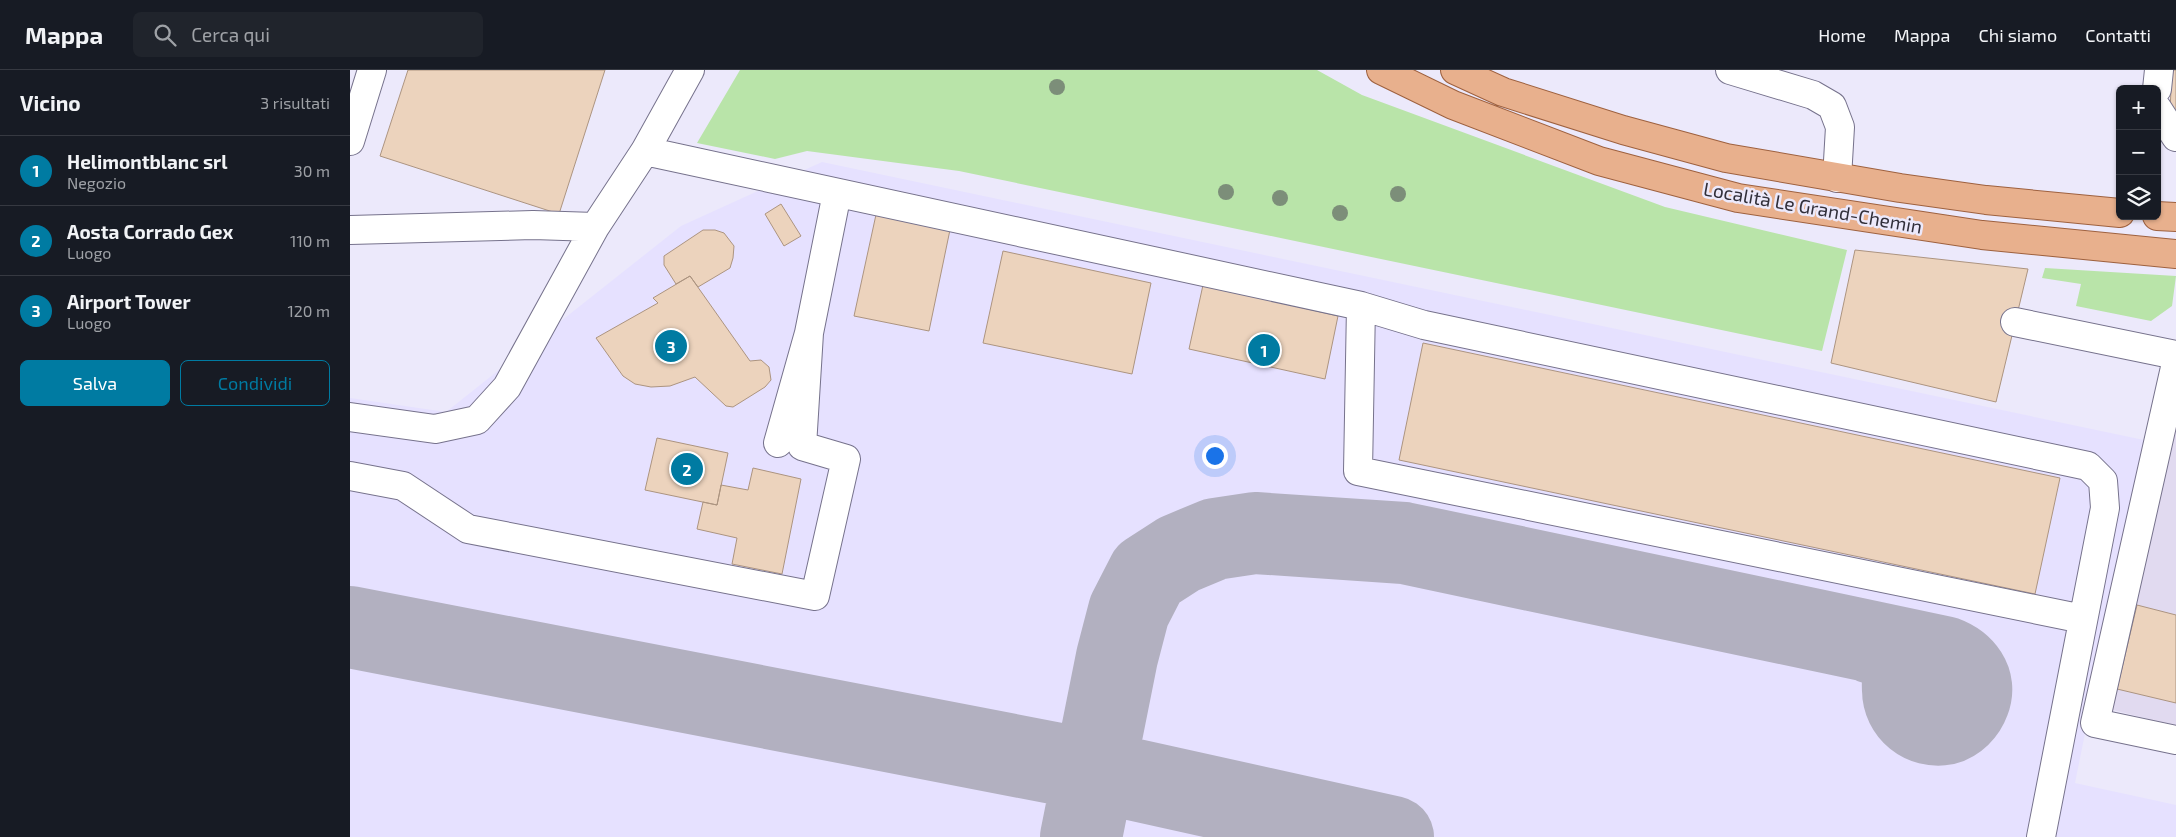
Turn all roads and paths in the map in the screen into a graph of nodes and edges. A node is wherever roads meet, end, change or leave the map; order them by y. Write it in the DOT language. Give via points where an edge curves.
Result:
graph roads {
  1 [pos="372,70"];
  2 [pos="690,70"];
  3 [pos="1381,70"];
  4 [pos="1455,70"];
  5 [pos="1730,70"];
  6 [pos="2159,70"];
  7 [pos="2157,85"];
  8 [pos="2161,114"];
  9 [pos="2176,137"];
  10 [pos="350,141"];
  11 [pos="645,152"];
  12 [pos="1837,178"];
  13 [pos="837,193"];
  14 [pos="2116,212"];
  15 [pos="2161,216"];
  16 [pos="2176,217"];
  17 [pos="595,227"];
  18 [pos="350,230"];
  19 [pos="2176,254"];
  20 [pos="1361,306"];
  21 [pos="2015,322"];
  22 [pos="809,333"];
  23 [pos="2176,354"];
  24 [pos="2176,363"];
  25 [pos="350,417"];
  26 [pos="778,443"];
  27 [pos="350,476"];
  28 [pos="2083,620"];
  29 [pos="2176,740"];
  30 [pos="2041,837"];
  1 -- 10 [label="street"];
  2 -- 11 [label="street"];
  3 -- 19 [label="main road, Località Le Grand-Chemin" via="1453,104 1599,162 1738,198 1982,235"];
  4 -- 12 [label="main road, Località Le Grand-Chemin" via="1503,92 1623,130 1726,158"];
  5 -- 12 [label="street, Località Le Grand-Chemin" via="1813,95 1832,106 1840,127"];
  6 -- 7 [label="street"];
  8 -- 9 [label="street"];
  11 -- 13 [label="street"];
  11 -- 17 [label="street"];
  12 -- 14 [label="main road, Località Le Grand-Chemin" via="1986,200"];
  13 -- 20 [label="street"];
  13 -- 22 [label="street"];
  15 -- 16 [label="main road"];
  17 -- 18 [label="street" via="533,225"];
  17 -- 25 [label="street" via="507,387 477,420 435,429"];
  20 -- 28 [label="street" via="1358,471"];
  20 -- 28 [label="street" via="1424,325 2088,466 2103,481 2105,508"];
  21 -- 23 [label="street"];
  22 -- 26 [label="street"];
  22 -- 27 [label="street" via="802,446 846,459 815,596 468,529 403,486"];
  24 -- 29 [label="street" via="2095,723"];
  28 -- 30 [label="street"];
}
